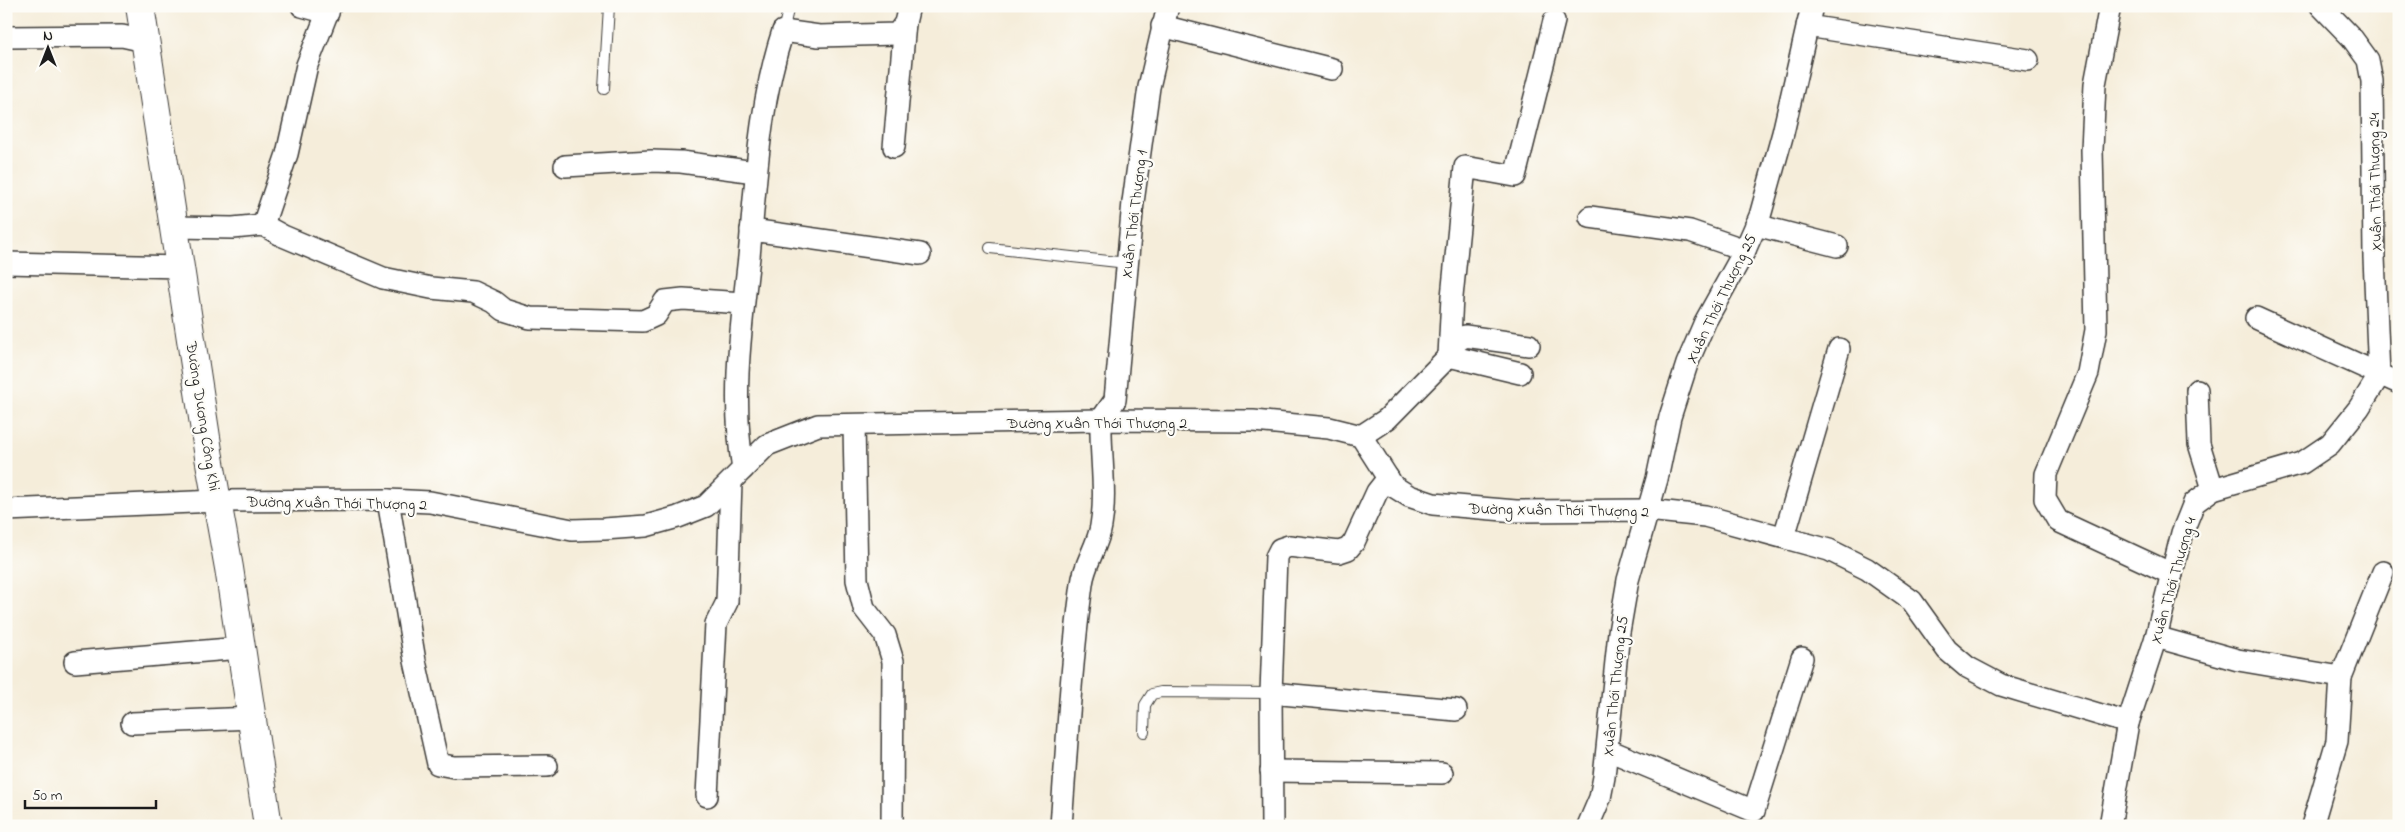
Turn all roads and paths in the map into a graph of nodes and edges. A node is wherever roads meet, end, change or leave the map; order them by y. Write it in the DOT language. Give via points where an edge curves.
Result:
graph roads {
  1 [pos="140,6"];
  2 [pos="302,6"];
  3 [pos="609,6"];
  4 [pos="790,6"];
  5 [pos="2110,6"];
  6 [pos="2321,6"];
  7 [pos="329,9"];
  8 [pos="907,15"];
  9 [pos="1165,16"];
  10 [pos="1809,16"];
  11 [pos="1554,21"];
  12 [pos="783,31"];
  13 [pos="6,36"];
  14 [pos="145,41"];
  15 [pos="2028,60"];
  16 [pos="1332,70"];
  17 [pos="604,89"];
  18 [pos="894,148"];
  19 [pos="565,166"];
  20 [pos="755,172"];
  21 [pos="1590,217"];
  22 [pos="263,225"];
  23 [pos="1756,225"];
  24 [pos="175,227"];
  25 [pos="750,230"];
  26 [pos="1837,246"];
  27 [pos="990,248"];
  28 [pos="1745,250"];
  29 [pos="920,254"];
  30 [pos="6,263"];
  31 [pos="1126,263"];
  32 [pos="181,267"];
  33 [pos="743,303"];
  34 [pos="2256,318"];
  35 [pos="1529,345"];
  36 [pos="1838,349"];
  37 [pos="1450,351"];
  38 [pos="1520,373"];
  39 [pos="2379,376"];
  40 [pos="2399,383"];
  41 [pos="2197,390"];
  42 [pos="1101,420"];
  43 [pos="854,425"];
  44 [pos="1361,436"];
  45 [pos="737,476"];
  46 [pos="1388,478"];
  47 [pos="2213,489"];
  48 [pos="388,500"];
  49 [pos="217,501"];
  50 [pos="6,510"];
  51 [pos="1646,510"];
  52 [pos="1784,537"];
  53 [pos="2383,572"];
  54 [pos="2172,574"];
  55 [pos="2156,637"];
  56 [pos="241,648"];
  57 [pos="1802,658"];
  58 [pos="75,662"];
  59 [pos="2341,677"];
  60 [pos="1271,693"];
  61 [pos="1456,710"];
  62 [pos="252,718"];
  63 [pos="132,723"];
  64 [pos="2128,723"];
  65 [pos="1144,732"];
  66 [pos="1608,750"];
  67 [pos="547,766"];
  68 [pos="1271,771"];
  69 [pos="1442,773"];
  70 [pos="707,796"];
  71 [pos="268,826"];
  72 [pos="892,826"];
  73 [pos="1061,826"];
  74 [pos="1272,826"];
  75 [pos="1588,826"];
  76 [pos="2110,826"];
  77 [pos="2312,826"];
  1 -- 14 [label="main road, Đường Dương Công Khi"];
  2 -- 7 [label="street"];
  3 -- 17 [label="lane"];
  4 -- 12 [label="lane"];
  5 -- 54 [label="street" via="2095,84 2092,150 2096,330 2088,373 2046,474 2045,499 2058,522"];
  6 -- 39 [label="street, Xuân Thới Thượng 24" via="2368,60 2372,81"];
  7 -- 22 [label="street" via="307,64 287,154"];
  8 -- 12 [label="street" via="896,34 818,36"];
  8 -- 18 [label="street"];
  9 -- 16 [label="street"];
  9 -- 31 [label="street, Xuân Thới Thượng 1" via="1149,86"];
  10 -- 15 [label="street"];
  10 -- 23 [label="street, Xuân Thới Thượng 25" via="1782,133"];
  11 -- 37 [label="street" via="1514,176 1464,167"];
  12 -- 20 [label="street" via="769,80"];
  13 -- 14 [label="street" via="122,36"];
  14 -- 24 [label="main road, Đường Dương Công Khi"];
  19 -- 20 [label="street" via="651,161"];
  20 -- 25 [label="street"];
  21 -- 28 [label="street" via="1690,231"];
  22 -- 24 [label="street"];
  22 -- 33 [label="street" via="383,278 431,288 473,292 504,310 530,318 643,321 656,315 665,301"];
  23 -- 26 [label="street"];
  23 -- 28 [label="street, Xuân Thới Thượng 25"];
  24 -- 32 [label="main road, Đường Dương Công Khi"];
  25 -- 29 [label="street"];
  25 -- 33 [label="street"];
  27 -- 31 [label="lane"];
  28 -- 51 [label="street, Xuân Thới Thượng 25" via="1686,364"];
  30 -- 32 [label="street"];
  31 -- 42 [label="street, Xuân Thới Thượng 1" via="1114,400"];
  32 -- 49 [label="main road, Đường Dương Công Khi"];
  33 -- 45 [label="street" via="738,354"];
  34 -- 39 [label="street"];
  35 -- 37 [label="street" via="1465,336"];
  36 -- 52 [label="street"];
  37 -- 38 [label="street"];
  37 -- 44 [label="street" via="1387,419"];
  39 -- 40 [label="street"];
  39 -- 47 [label="street, Xuân Thới Thượng 4" via="2330,444 2302,463"];
  41 -- 47 [label="street" via="2199,444"];
  42 -- 43 [label="street, Đường Xuân Thới Thượng 2"];
  42 -- 44 [label="street, Đường Xuân Thới Thượng 2" via="1252,421 1329,428"];
  42 -- 73 [label="street" via="1104,498 1101,528 1082,581"];
  43 -- 45 [label="street, Đường Xuân Thới Thượng 2" via="818,425 795,433 767,446"];
  43 -- 72 [label="street" via="857,580 864,608 885,635 893,660"];
  44 -- 46 [label="street, Đường Xuân Thới Thượng 2"];
  45 -- 48 [label="street, Đường Xuân Thới Thượng 2" via="706,506 646,526 604,529 572,530 430,502"];
  45 -- 70 [label="street" via="727,602 716,624"];
  46 -- 51 [label="street, Đường Xuân Thới Thượng 2" via="1392,486 1409,496 1433,504 1516,510"];
  46 -- 60 [label="street" via="1377,492 1348,549 1338,552 1289,546 1280,549 1276,557"];
  47 -- 54 [label="street, Xuân Thới Thượng 4" via="2194,503 2182,533"];
  48 -- 49 [label="street, Đường Xuân Thới Thượng 2"];
  48 -- 67 [label="street" via="415,661 436,761 443,767"];
  49 -- 50 [label="street, Đường Xuân Thới Thượng 2"];
  49 -- 56 [label="main road, Đường Dương Công Khi"];
  51 -- 52 [label="street, Đường Xuân Thới Thượng 2" via="1704,516"];
  51 -- 66 [label="street, Xuân Thới Thượng 25" via="1618,632"];
  52 -- 64 [label="street, Đường Xuân Thới Thượng 2" via="1829,550 1888,583 1912,601 1947,650 1967,667 2001,684"];
  53 -- 59 [label="street"];
  54 -- 55 [label="street, Xuân Thới Thượng 4"];
  55 -- 59 [label="street" via="2238,660"];
  55 -- 64 [label="street, Xuân Thới Thượng 4"];
  56 -- 58 [label="street"];
  56 -- 62 [label="main road, Đường Dương Công Khi"];
  57 -- 66 [label="street" via="1754,811"];
  59 -- 77 [label="street" via="2337,741"];
  60 -- 61 [label="street"];
  60 -- 65 [label="lane" via="1152,694 1145,705"];
  60 -- 68 [label="street"];
  62 -- 63 [label="street"];
  62 -- 71 [label="main road, Đường Dương Công Khi"];
  64 -- 76 [label="street, Xuân Thới Thượng 4"];
  66 -- 75 [label="street, Xuân Thới Thượng 25" via="1600,798"];
  68 -- 69 [label="street"];
  68 -- 74 [label="street"];
}
